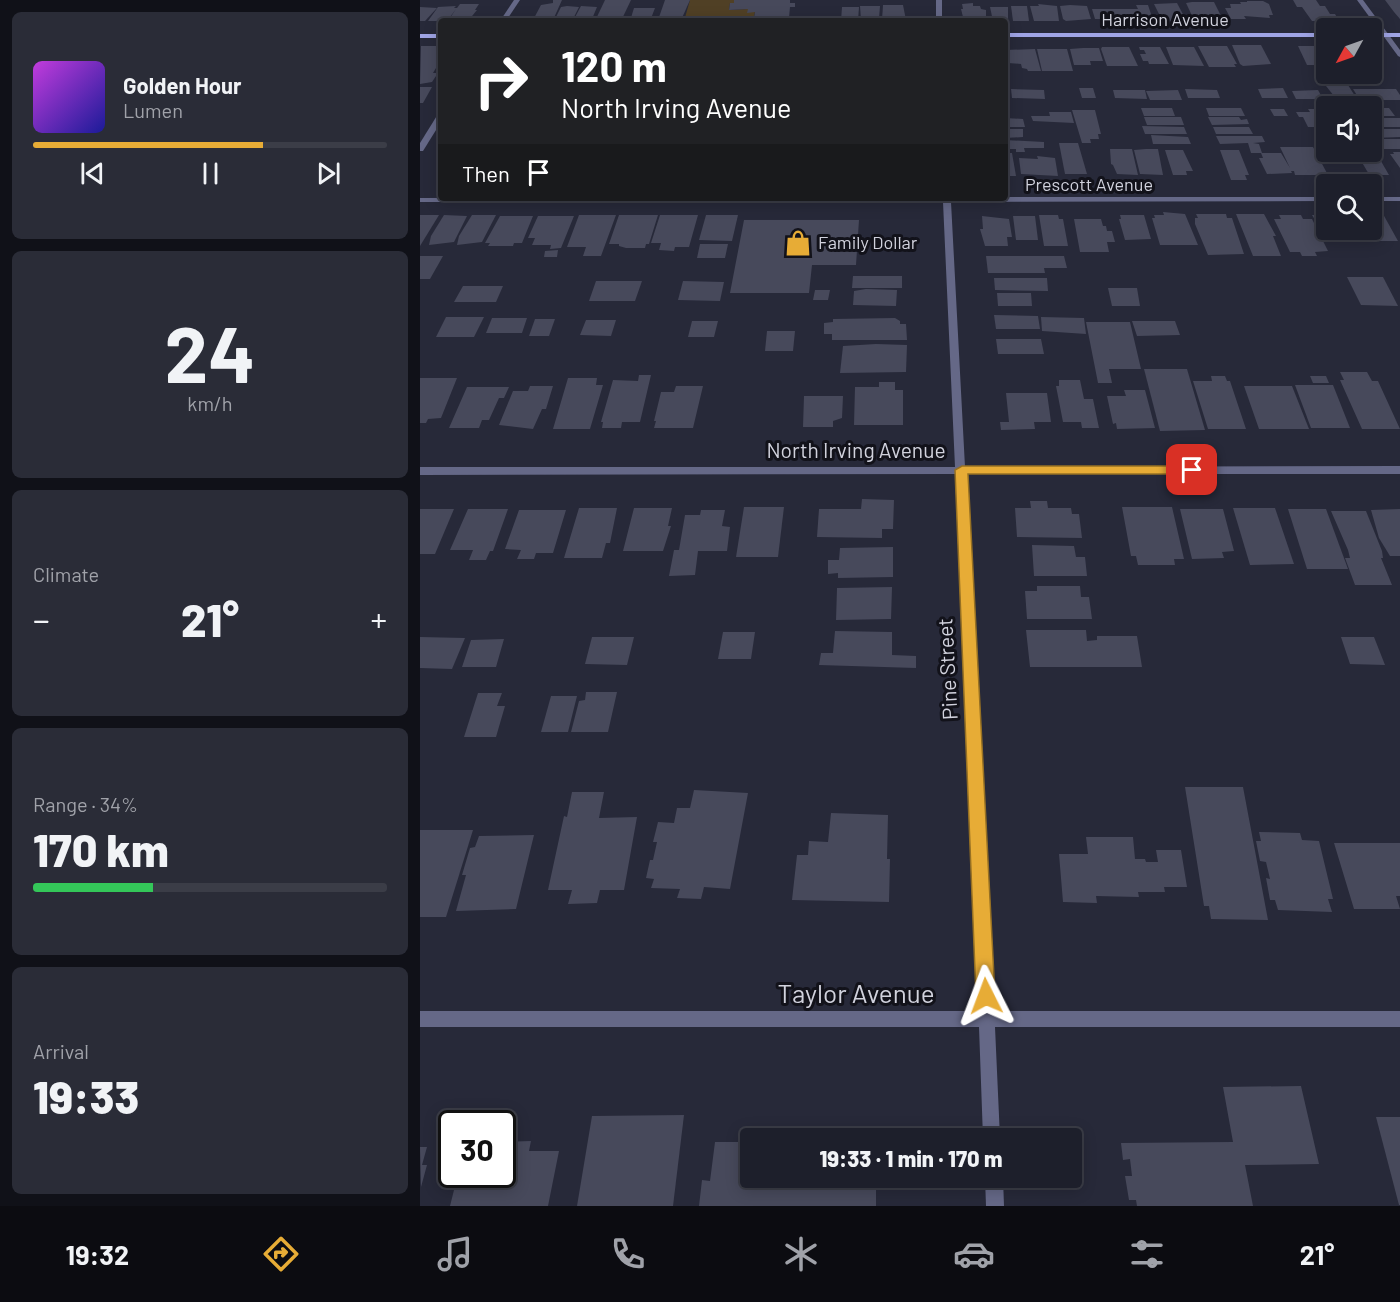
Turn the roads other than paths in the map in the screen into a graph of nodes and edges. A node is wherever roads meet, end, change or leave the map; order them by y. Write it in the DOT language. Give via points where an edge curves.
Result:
graph roads {
  1 [pos="517,0"];
  2 [pos="939,0"];
  3 [pos="1360,0"];
  4 [pos="505,18"];
  5 [pos="939,18"];
  6 [pos="1008,35"];
  7 [pos="1316,35"];
  8 [pos="1385,35"];
  9 [pos="1400,35"];
  10 [pos="420,36"];
  11 [pos="438,36"];
  12 [pos="1400,55"];
  13 [pos="438,121"];
  14 [pos="420,149"];
  15 [pos="1008,199"];
  16 [pos="1316,199"];
  17 [pos="1382,199"];
  18 [pos="1400,199"];
  19 [pos="420,200"];
  20 [pos="438,200"];
  21 [pos="947,201"];
  22 [pos="962,470"];
  23 [pos="1400,470"];
  24 [pos="420,471"];
  25 [pos="1400,1018"];
  26 [pos="420,1019"];
  27 [pos="987,1020"];
  28 [pos="992,1128"];
  29 [pos="994,1188"];
  30 [pos="995,1206"];
  1 -- 4 [label="street"];
  2 -- 5 [label="street"];
  3 -- 8 [label="street"];
  6 -- 7 [label="main road, Harrison Avenue"];
  8 -- 9 [label="main road"];
  8 -- 12 [label="street"];
  10 -- 11 [label="main road"];
  13 -- 14 [label="street"];
  15 -- 16 [label="street, Prescott Avenue"];
  17 -- 18 [label="street"];
  19 -- 20 [label="street, Prescott Avenue"];
  21 -- 22 [label="street, Pine Street"];
  22 -- 23 [label="street, North Irving Avenue"];
  22 -- 24 [label="street, North Irving Avenue"];
  22 -- 27 [label="street, Pine Street"];
  25 -- 27 [label="street, Taylor Avenue"];
  26 -- 27 [label="street, Taylor Avenue"];
  27 -- 28 [label="street, Pine Street"];
  29 -- 30 [label="street"];
}
